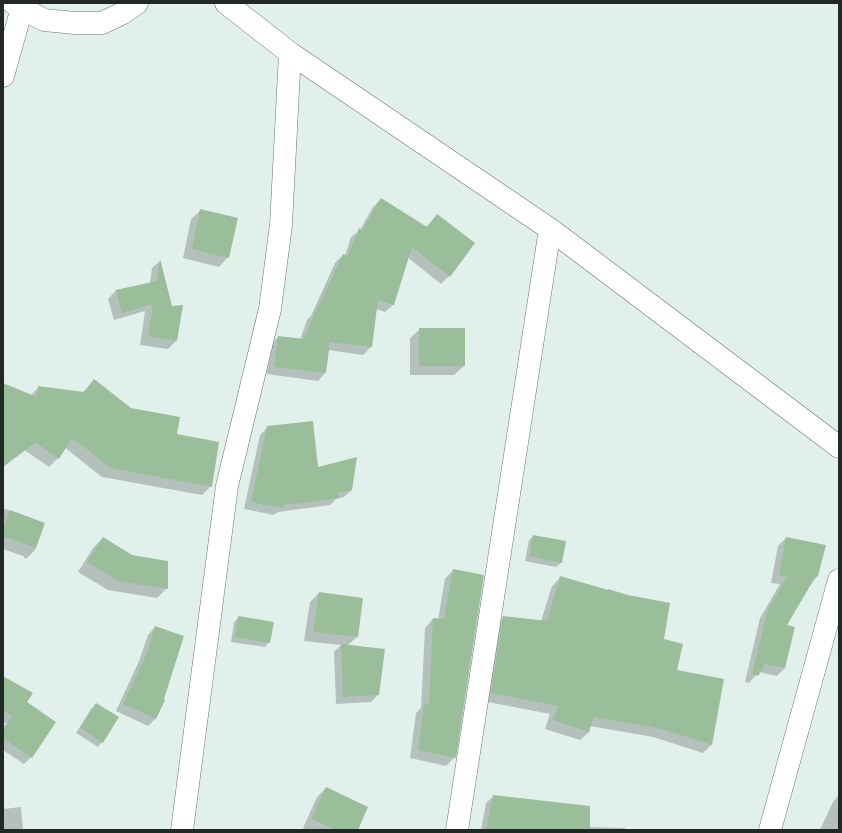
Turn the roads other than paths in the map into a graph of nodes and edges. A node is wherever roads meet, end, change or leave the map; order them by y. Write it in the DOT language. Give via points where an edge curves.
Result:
graph roads {
  1 [pos="138,3"];
  2 [pos="226,3"];
  3 [pos="18,5"];
  4 [pos="290,53"];
  5 [pos="3,76"];
  6 [pos="550,229"];
  7 [pos="839,447"];
  8 [pos="839,580"];
  9 [pos="182,830"];
  10 [pos="457,830"];
  11 [pos="770,830"];
  1 -- 3 [label="street" via="102,23 44,20"];
  2 -- 4 [label="street"];
  3 -- 5 [label="street"];
  4 -- 6 [label="street"];
  4 -- 9 [label="street" via="280,225 270,309 227,486"];
  6 -- 7 [label="street"];
  6 -- 10 [label="street"];
  8 -- 11 [label="street"];
}
